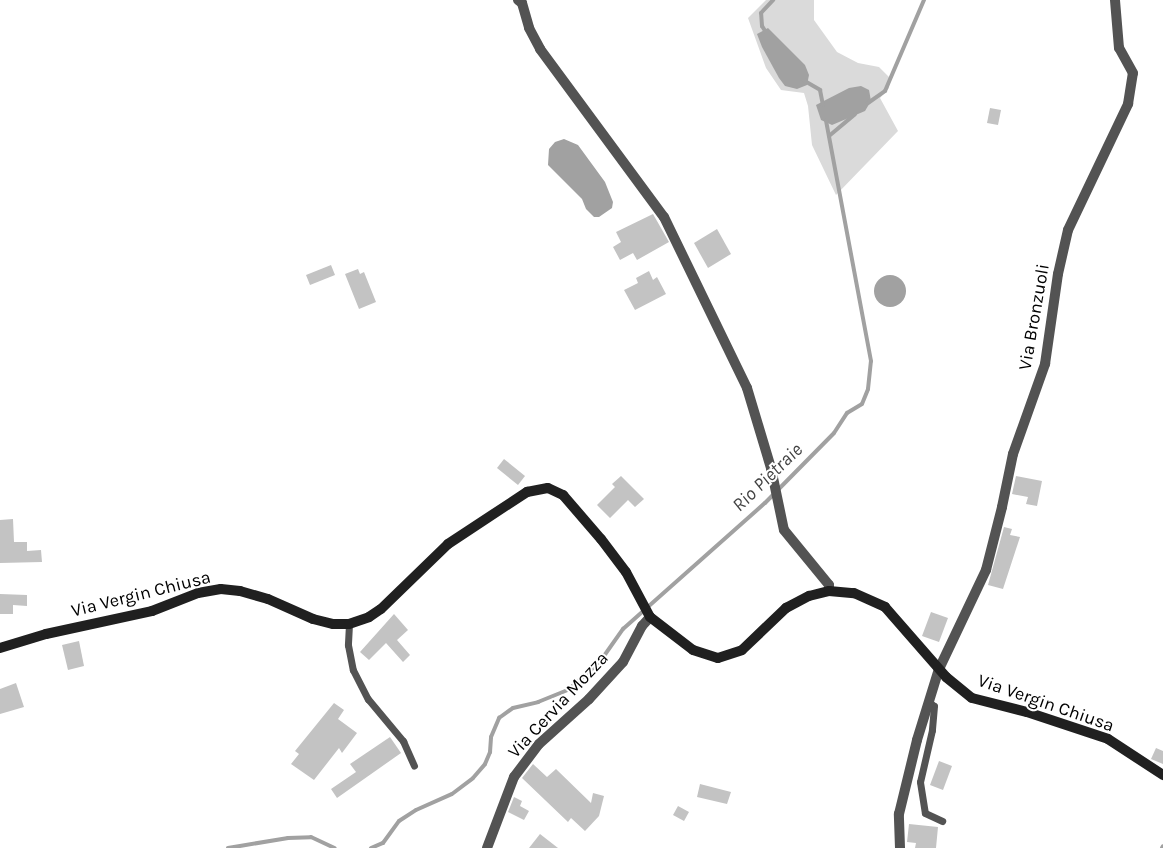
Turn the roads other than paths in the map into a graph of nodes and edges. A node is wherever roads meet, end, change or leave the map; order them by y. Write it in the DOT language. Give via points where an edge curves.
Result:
graph roads {
  1 [pos="518,0"];
  2 [pos="1115,0"];
  3 [pos="830,591"];
  4 [pos="650,617"];
  5 [pos="349,624"];
  6 [pos="0,648"];
  7 [pos="939,669"];
  8 [pos="929,702"];
  9 [pos="414,766"];
  10 [pos="1163,775"];
  11 [pos="942,821"];
  12 [pos="487,848"];
  13 [pos="900,848"];
  1 -- 3 [label="street" via="540,49 664,217 747,388 771,468 784,530 829,584"];
  2 -- 7 [label="street, Via Bronzuoli" via="1119,48 1133,73 1128,104 1068,230 1045,364 1013,454 986,570"];
  3 -- 4 [label="street, Via Vergin Chiusa" via="809,596 786,608 742,650 718,658 693,650"];
  3 -- 7 [label="street, Via Vergin Chiusa" via="854,593 885,607"];
  4 -- 5 [label="street, Via Vergin Chiusa" via="626,572 595,532 563,495 548,488 527,492 448,544 381,609 369,618"];
  4 -- 12 [label="street, Via Cervia Mozza" via="623,662 539,744 514,777"];
  5 -- 6 [label="street, Via Vergin Chiusa" via="313,619 268,599 221,589 198,593 152,611 46,634"];
  5 -- 9 [label="lane" via="348,644 353,670 368,699 403,741"];
  7 -- 8 [label="street, Via Bronzuoli"];
  7 -- 10 [label="street, Via Vergin Chiusa" via="972,698 1108,738"];
  8 -- 11 [label="lane" via="934,706 932,730 920,782 925,813"];
  8 -- 13 [label="street, Via Bronzuoli" via="899,814"];
}
